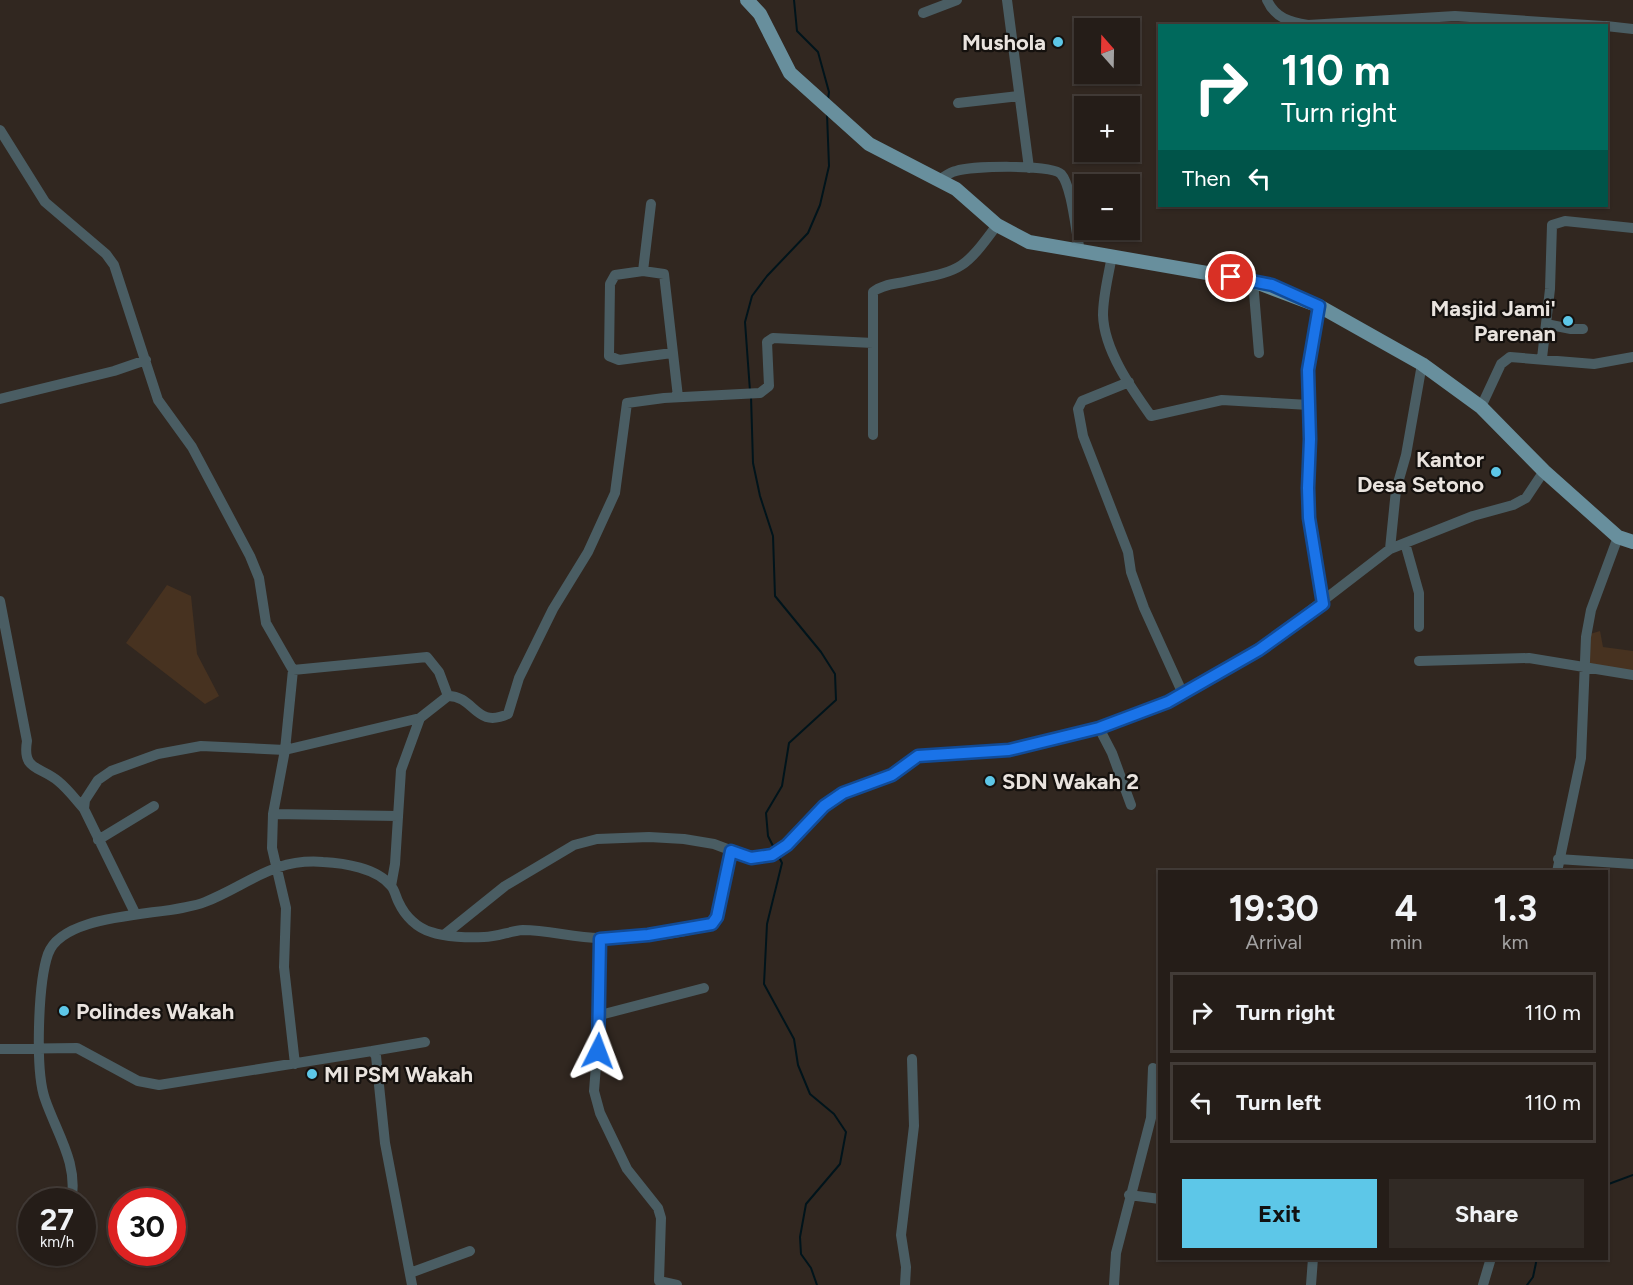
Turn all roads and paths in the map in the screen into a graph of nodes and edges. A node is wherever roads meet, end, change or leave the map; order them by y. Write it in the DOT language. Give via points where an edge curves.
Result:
graph roads {
  1 [pos="747,0"];
  2 [pos="957,0"];
  3 [pos="1007,0"];
  4 [pos="1267,0"];
  5 [pos="922,13"];
  6 [pos="1303,24"];
  7 [pos="1324,24"];
  8 [pos="1575,24"];
  9 [pos="1608,26"];
  10 [pos="1633,29"];
  11 [pos="1019,96"];
  12 [pos="958,103"];
  13 [pos="0,129"];
  14 [pos="1029,168"];
  15 [pos="939,180"];
  16 [pos="651,204"];
  17 [pos="997,225"];
  18 [pos="1633,228"];
  19 [pos="1080,251"];
  20 [pos="1112,255"];
  21 [pos="643,271"];
  22 [pos="1253,281"];
  23 [pos="1319,306"];
  24 [pos="1546,324"];
  25 [pos="1583,329"];
  26 [pos="873,343"];
  27 [pos="672,352"];
  28 [pos="1260,353"];
  29 [pos="1633,357"];
  30 [pos="1542,358"];
  31 [pos="146,360"];
  32 [pos="1422,364"];
  33 [pos="1129,382"];
  34 [pos="678,397"];
  35 [pos="0,399"];
  36 [pos="1309,405"];
  37 [pos="1481,407"];
  38 [pos="873,435"];
  39 [pos="1544,471"];
  40 [pos="1618,537"];
  41 [pos="1633,542"];
  42 [pos="1405,543"];
  43 [pos="1390,549"];
  44 [pos="0,601"];
  45 [pos="1323,604"];
  46 [pos="1419,627"];
  47 [pos="1419,661"];
  48 [pos="1586,666"];
  49 [pos="293,670"];
  50 [pos="1633,675"];
  51 [pos="1183,694"];
  52 [pos="448,696"];
  53 [pos="420,718"];
  54 [pos="1099,728"];
  55 [pos="285,750"];
  56 [pos="1131,805"];
  57 [pos="154,806"];
  58 [pos="84,809"];
  59 [pos="273,814"];
  60 [pos="398,816"];
  61 [pos="98,840"];
  62 [pos="731,851"];
  63 [pos="1558,860"];
  64 [pos="1633,864"];
  65 [pos="277,866"];
  66 [pos="1557,870"];
  67 [pos="391,886"];
  68 [pos="135,913"];
  69 [pos="444,935"];
  70 [pos="600,939"];
  71 [pos="704,988"];
  72 [pos="600,1016"];
  73 [pos="425,1042"];
  74 [pos="40,1048"];
  75 [pos="0,1049"];
  76 [pos="372,1051"];
  77 [pos="912,1059"];
  78 [pos="295,1064"];
  79 [pos="1153,1068"];
  80 [pos="74,1188"];
  81 [pos="1129,1195"];
  82 [pos="1158,1199"];
  83 [pos="470,1251"];
  84 [pos="1313,1260"];
  85 [pos="1490,1260"];
  86 [pos="410,1273"];
  87 [pos="412,1285"];
  88 [pos="677,1285"];
  89 [pos="904,1285"];
  90 [pos="1114,1285"];
  91 [pos="1311,1285"];
  92 [pos="1483,1285"];
  1 -- 15 [label="main road" via="766,24 790,73 880,152"];
  2 -- 5 [label="street"];
  3 -- 11 [label="street"];
  4 -- 6 [label="street" via="1272,10 1288,21"];
  7 -- 8 [label="street" via="1455,16"];
  9 -- 10 [label="street"];
  11 -- 12 [label="street"];
  11 -- 14 [label="street"];
  13 -- 31 [label="street" via="45,202 114,265"];
  14 -- 15 [label="street" via="955,171"];
  14 -- 19 [label="street" via="1054,169 1064,179"];
  15 -- 17 [label="main road" via="967,196"];
  16 -- 21 [label="street"];
  17 -- 19 [label="main road" via="1023,240"];
  17 -- 26 [label="street" via="975,255 958,269 873,292"];
  18 -- 24 [label="street" via="1554,223"];
  19 -- 20 [label="main road"];
  20 -- 22 [label="main road"];
  20 -- 33 [label="street" via="1103,318 1111,348"];
  21 -- 27 [label="street" via="664,274"];
  21 -- 27 [label="street" via="612,278 609,356 630,360"];
  22 -- 23 [label="main road"];
  22 -- 28 [label="street"];
  23 -- 32 [label="main road"];
  23 -- 36 [label="street" via="1308,370"];
  24 -- 25 [label="street"];
  24 -- 30 [label="street"];
  26 -- 34 [label="street" via="773,338 767,342 770,381 764,391"];
  26 -- 38 [label="street"];
  27 -- 34 [label="street"];
  29 -- 30 [label="street" via="1594,364"];
  30 -- 37 [label="street" via="1505,359"];
  31 -- 35 [label="street"];
  31 -- 49 [label="street" via="158,400 192,447 250,556 259,579 266,623"];
  32 -- 37 [label="main road"];
  32 -- 43 [label="street" via="1396,490"];
  33 -- 36 [label="street" via="1155,417 1222,400"];
  33 -- 51 [label="street" via="1082,401 1079,417 1144,608"];
  34 -- 52 [label="street" via="626,405 615,493 588,552 528,658 508,714 486,718 461,699"];
  36 -- 45 [label="street" via="1309,518"];
  37 -- 39 [label="main road"];
  39 -- 40 [label="main road"];
  39 -- 42 [label="street" via="1526,498 1513,505"];
  40 -- 41 [label="main road"];
  40 -- 48 [label="street" via="1591,610"];
  42 -- 43 [label="street"];
  42 -- 46 [label="street" via="1419,593"];
  43 -- 45 [label="street"];
  44 -- 58 [label="street" via="27,741 27,759 58,782"];
  45 -- 51 [label="street" via="1259,650"];
  47 -- 48 [label="street" via="1529,658"];
  48 -- 50 [label="street"];
  48 -- 63 [label="street" via="1581,758"];
  49 -- 52 [label="street" via="427,657 440,672"];
  49 -- 55 [label="street"];
  51 -- 54 [label="street"];
  52 -- 53 [label="street"];
  53 -- 55 [label="street"];
  53 -- 60 [label="street" via="401,770"];
  54 -- 56 [label="street"];
  54 -- 62 [label="street" via="1009,750 918,756 892,775 858,785 833,799 772,855 751,858"];
  55 -- 58 [label="street" via="201,746 158,754 111,771 98,780"];
  55 -- 59 [label="street"];
  57 -- 61 [label="street"];
  58 -- 61 [label="street"];
  59 -- 60 [label="street"];
  59 -- 65 [label="street" via="272,848"];
  60 -- 67 [label="street"];
  61 -- 68 [label="street"];
  62 -- 69 [label="street" via="714,844 649,837 597,839 574,845 505,886"];
  62 -- 70 [label="street" via="717,917 712,924"];
  63 -- 64 [label="street"];
  63 -- 66 [label="street"];
  65 -- 67 [label="street" via="324,862 360,868"];
  65 -- 68 [label="street" via="204,903"];
  65 -- 78 [label="street" via="286,908 284,967"];
  67 -- 69 [label="street" via="400,906 416,925"];
  68 -- 74 [label="street" via="72,930 49,951 43,972"];
  69 -- 70 [label="street" via="484,937 521,930"];
  70 -- 72 [label="street"];
  71 -- 72 [label="street"];
  72 -- 88 [label="street" via="594,1091 600,1113 627,1169 661,1218 659,1281"];
  73 -- 76 [label="street"];
  74 -- 75 [label="street"];
  74 -- 78 [label="street" via="77,1048 148,1084"];
  74 -- 80 [label="street" via="44,1098 72,1168"];
  76 -- 78 [label="street"];
  76 -- 86 [label="street"];
  77 -- 89 [label="street" via="914,1126 901,1235 906,1267"];
  79 -- 81 [label="street" via="1151,1118"];
  81 -- 82 [label="street"];
  81 -- 90 [label="street" via="1116,1253"];
  83 -- 86 [label="street"];
  84 -- 91 [label="street"];
  85 -- 92 [label="street"];
  86 -- 87 [label="street"];
}
